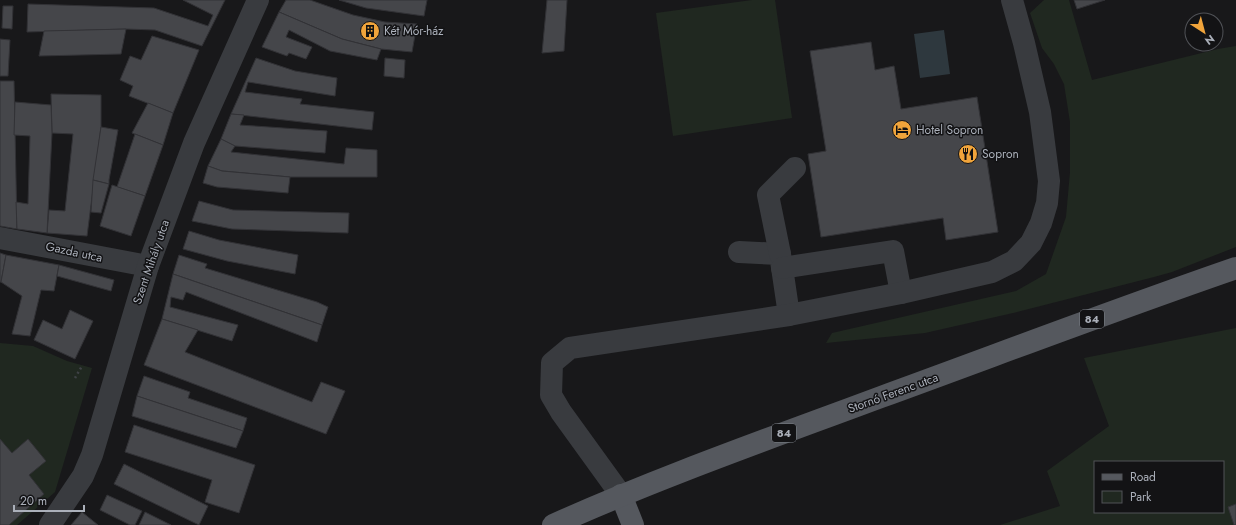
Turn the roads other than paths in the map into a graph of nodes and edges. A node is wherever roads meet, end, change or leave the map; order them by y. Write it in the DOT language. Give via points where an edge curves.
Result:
graph roads {
  1 [pos="258,0"];
  2 [pos="1012,0"];
  3 [pos="795,168"];
  4 [pos="0,238"];
  5 [pos="739,252"];
  6 [pos="781,261"];
  7 [pos="148,266"];
  8 [pos="1236,268"];
  9 [pos="901,293"];
  10 [pos="789,315"];
  11 [pos="621,495"];
  12 [pos="50,525"];
  13 [pos="553,525"];
  14 [pos="633,525"];
  1 -- 7 [label="street, Szent Mihály utca" via="194,142"];
  2 -- 9 [label="street" via="1040,112 1048,181 1047,203 1041,223 1031,243 1014,261 992,272"];
  3 -- 6 [label="street" via="768,194"];
  4 -- 7 [label="street, Gazda utca"];
  5 -- 6 [label="street"];
  6 -- 9 [label="street" via="893,251"];
  6 -- 10 [label="street"];
  7 -- 12 [label="street, Szent Mihály utca" via="92,455 83,476"];
  8 -- 11 [label="main road, Stornó Ferenc utca / 84"];
  9 -- 10 [label="street"];
  10 -- 11 [label="street" via="570,348 552,363 551,395"];
  11 -- 13 [label="main road, Stornó Ferenc utca / 84"];
  11 -- 14 [label="main road"];
}
